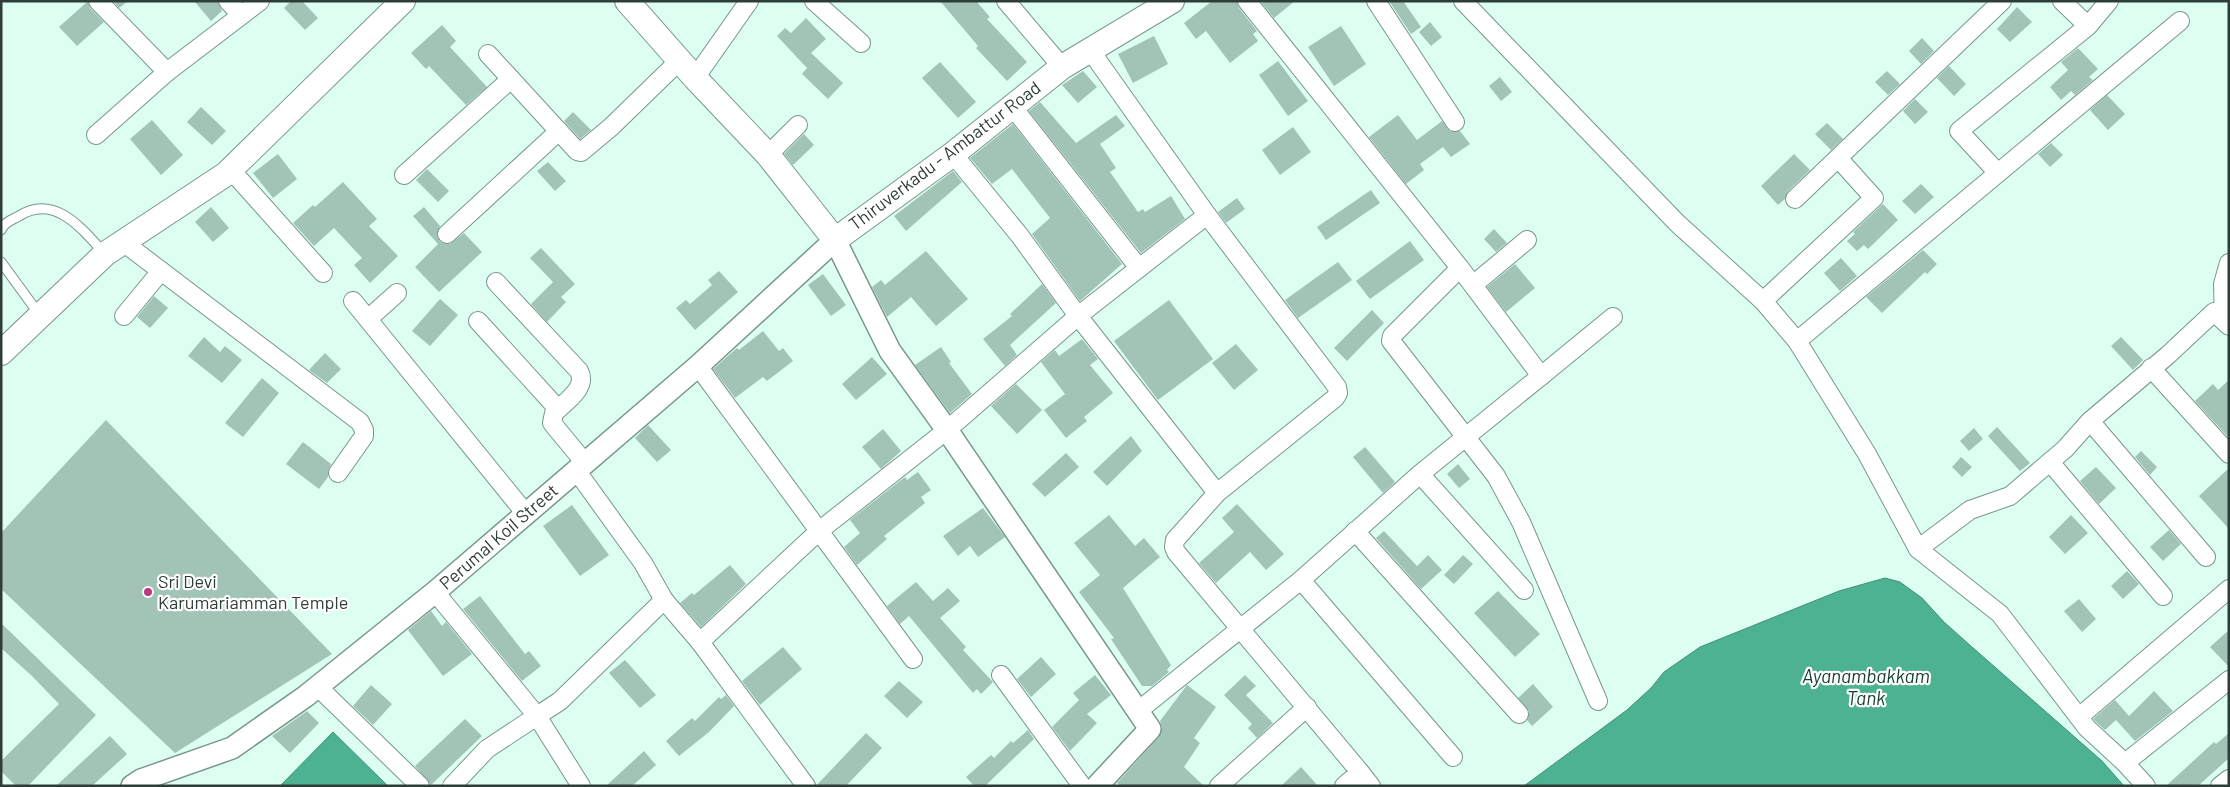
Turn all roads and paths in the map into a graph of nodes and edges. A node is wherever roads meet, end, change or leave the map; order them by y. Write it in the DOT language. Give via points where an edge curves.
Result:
graph roads {
  1 [pos="98,1"];
  2 [pos="228,1"];
  3 [pos="260,1"];
  4 [pos="403,1"];
  5 [pos="627,1"];
  6 [pos="749,1"];
  7 [pos="814,1"];
  8 [pos="1006,1"];
  9 [pos="1172,1"];
  10 [pos="1247,1"];
  11 [pos="1376,1"];
  12 [pos="1463,1"];
  13 [pos="2002,1"];
  14 [pos="2062,1"];
  15 [pos="2109,1"];
  16 [pos="241,15"];
  17 [pos="2180,21"];
  18 [pos="2088,26"];
  19 [pos="861,43"];
  20 [pos="1090,50"];
  21 [pos="488,54"];
  22 [pos="1062,67"];
  23 [pos="688,69"];
  24 [pos="167,72"];
  25 [pos="511,79"];
  26 [pos="1012,106"];
  27 [pos="1455,122"];
  28 [pos="798,125"];
  29 [pos="559,131"];
  30 [pos="96,134"];
  31 [pos="953,154"];
  32 [pos="768,155"];
  33 [pos="1838,158"];
  34 [pos="230,170"];
  35 [pos="1998,173"];
  36 [pos="404,175"];
  37 [pos="1794,199"];
  38 [pos="1207,215"];
  39 [pos="1,230"];
  40 [pos="447,234"];
  41 [pos="835,240"];
  42 [pos="1527,240"];
  43 [pos="114,248"];
  44 [pos="1,262"];
  45 [pos="2229,263"];
  46 [pos="1139,268"];
  47 [pos="1460,268"];
  48 [pos="161,271"];
  49 [pos="323,273"];
  50 [pos="496,282"];
  51 [pos="1473,285"];
  52 [pos="397,293"];
  53 [pos="353,301"];
  54 [pos="1763,301"];
  55 [pos="40,316"];
  56 [pos="124,316"];
  57 [pos="1078,316"];
  58 [pos="1613,316"];
  59 [pos="368,319"];
  60 [pos="478,321"];
  61 [pos="2226,323"];
  62 [pos="1797,341"];
  63 [pos="1,353"];
  64 [pos="698,366"];
  65 [pos="2151,368"];
  66 [pos="1541,376"];
  67 [pos="558,409"];
  68 [pos="2090,421"];
  69 [pos="947,430"];
  70 [pos="1467,437"];
  71 [pos="2229,454"];
  72 [pos="2050,462"];
  73 [pos="581,467"];
  74 [pos="338,473"];
  75 [pos="1420,474"];
  76 [pos="1217,493"];
  77 [pos="526,514"];
  78 [pos="819,531"];
  79 [pos="1356,531"];
  80 [pos="1918,549"];
  81 [pos="2206,557"];
  82 [pos="1301,580"];
  83 [pos="2229,589"];
  84 [pos="1524,590"];
  85 [pos="435,592"];
  86 [pos="2163,596"];
  87 [pos="664,600"];
  88 [pos="1241,629"];
  89 [pos="700,642"];
  90 [pos="913,659"];
  91 [pos="1001,675"];
  92 [pos="2229,680"];
  93 [pos="318,687"];
  94 [pos="1598,701"];
  95 [pos="1307,707"];
  96 [pos="1138,711"];
  97 [pos="1519,714"];
  98 [pos="537,716"];
  99 [pos="2078,716"];
  100 [pos="1453,757"];
  101 [pos="2125,763"];
  102 [pos="2229,778"];
  103 [pos="1366,779"];
  104 [pos="132,786"];
  105 [pos="420,786"];
  106 [pos="452,786"];
  107 [pos="581,786"];
  108 [pos="806,786"];
  109 [pos="1082,786"];
  110 [pos="1097,786"];
  111 [pos="1219,786"];
  112 [pos="1344,786"];
  113 [pos="2146,786"];
  114 [pos="2220,786"];
  1 -- 24 [label="street"];
  2 -- 16 [label="street"];
  3 -- 16 [label="street"];
  4 -- 34 [label="main road"];
  5 -- 23 [label="main road, Thiruverkadu - Ambattur Road"];
  6 -- 23 [label="street"];
  7 -- 19 [label="street"];
  8 -- 22 [label="street"];
  9 -- 20 [label="main road, Thiruverkadu - Ambattur Road"];
  10 -- 47 [label="street"];
  11 -- 27 [label="street"];
  12 -- 54 [label="street" via="1677,223"];
  13 -- 33 [label="street"];
  14 -- 18 [label="street"];
  15 -- 18 [label="street"];
  16 -- 24 [label="street"];
  17 -- 35 [label="street"];
  18 -- 35 [label="street" via="1960,132"];
  20 -- 22 [label="main road, Thiruverkadu - Ambattur Road"];
  20 -- 38 [label="street"];
  21 -- 25 [label="street"];
  22 -- 26 [label="main road, Thiruverkadu - Ambattur Road"];
  23 -- 29 [label="street" via="581,152"];
  23 -- 32 [label="main road, Thiruverkadu - Ambattur Road"];
  24 -- 30 [label="street"];
  25 -- 29 [label="street"];
  25 -- 36 [label="street"];
  26 -- 31 [label="main road, Thiruverkadu - Ambattur Road"];
  26 -- 46 [label="street"];
  28 -- 32 [label="street"];
  29 -- 40 [label="street"];
  31 -- 41 [label="main road, Thiruverkadu - Ambattur Road"];
  31 -- 57 [label="street" via="1020,236"];
  32 -- 41 [label="main road, Thiruverkadu - Ambattur Road"];
  33 -- 37 [label="street"];
  33 -- 54 [label="street" via="1874,198"];
  34 -- 43 [label="main road"];
  34 -- 49 [label="street"];
  35 -- 62 [label="street"];
  38 -- 46 [label="street"];
  38 -- 76 [label="street" via="1337,387 1338,393"];
  39 -- 43 [label="lane" via="3,225 29,209 55,209"];
  41 -- 64 [label="street, Perumal Koil Street"];
  41 -- 69 [label="street" via="890,351"];
  42 -- 51 [label="street"];
  43 -- 48 [label="street"];
  43 -- 55 [label="main road"];
  44 -- 55 [label="lane"];
  45 -- 61 [label="street" via="2223,284"];
  46 -- 57 [label="street"];
  47 -- 51 [label="street"];
  47 -- 70 [label="street" via="1392,336 1391,341"];
  48 -- 56 [label="street"];
  48 -- 74 [label="street" via="360,422 364,436"];
  50 -- 67 [label="street" via="582,376 580,387"];
  51 -- 66 [label="street"];
  52 -- 59 [label="street"];
  53 -- 59 [label="street"];
  54 -- 62 [label="street"];
  55 -- 63 [label="main road"];
  57 -- 69 [label="street"];
  57 -- 76 [label="street"];
  58 -- 66 [label="street"];
  59 -- 77 [label="street"];
  60 -- 67 [label="street"];
  61 -- 65 [label="street" via="2214,312"];
  62 -- 80 [label="street" via="1867,454"];
  64 -- 73 [label="street, Perumal Koil Street"];
  64 -- 78 [label="street"];
  65 -- 68 [label="street"];
  65 -- 71 [label="street"];
  66 -- 70 [label="street"];
  67 -- 73 [label="street" via="552,423"];
  68 -- 72 [label="street"];
  68 -- 81 [label="street"];
  69 -- 78 [label="street"];
  69 -- 96 [label="street"];
  70 -- 75 [label="street"];
  70 -- 94 [label="street" via="1496,476 1522,522"];
  72 -- 80 [label="street" via="2010,496 1970,510"];
  72 -- 86 [label="street"];
  73 -- 77 [label="street, Perumal Koil Street"];
  73 -- 87 [label="street"];
  75 -- 79 [label="street"];
  75 -- 84 [label="street"];
  76 -- 88 [label="street" via="1175,540 1174,547"];
  77 -- 85 [label="street, Perumal Koil Street"];
  78 -- 89 [label="street"];
  78 -- 90 [label="street"];
  79 -- 82 [label="street"];
  79 -- 97 [label="street"];
  80 -- 99 [label="street" via="2000,614"];
  82 -- 88 [label="street"];
  82 -- 100 [label="street"];
  83 -- 99 [label="street"];
  85 -- 93 [label="street, Perumal Koil Street"];
  85 -- 98 [label="street"];
  87 -- 89 [label="street"];
  87 -- 98 [label="street" via="560,701"];
  88 -- 95 [label="street"];
  88 -- 96 [label="street"];
  89 -- 108 [label="street"];
  91 -- 109 [label="street"];
  92 -- 101 [label="street"];
  93 -- 104 [label="street, Perumal Koil Street" via="232,748"];
  93 -- 105 [label="street"];
  95 -- 103 [label="street"];
  95 -- 111 [label="street"];
  96 -- 110 [label="street" via="1150,729"];
  98 -- 106 [label="street" via="488,749"];
  98 -- 107 [label="street"];
  99 -- 101 [label="street"];
  101 -- 113 [label="street"];
  102 -- 114 [label="street"];
  103 -- 112 [label="street"];
}
